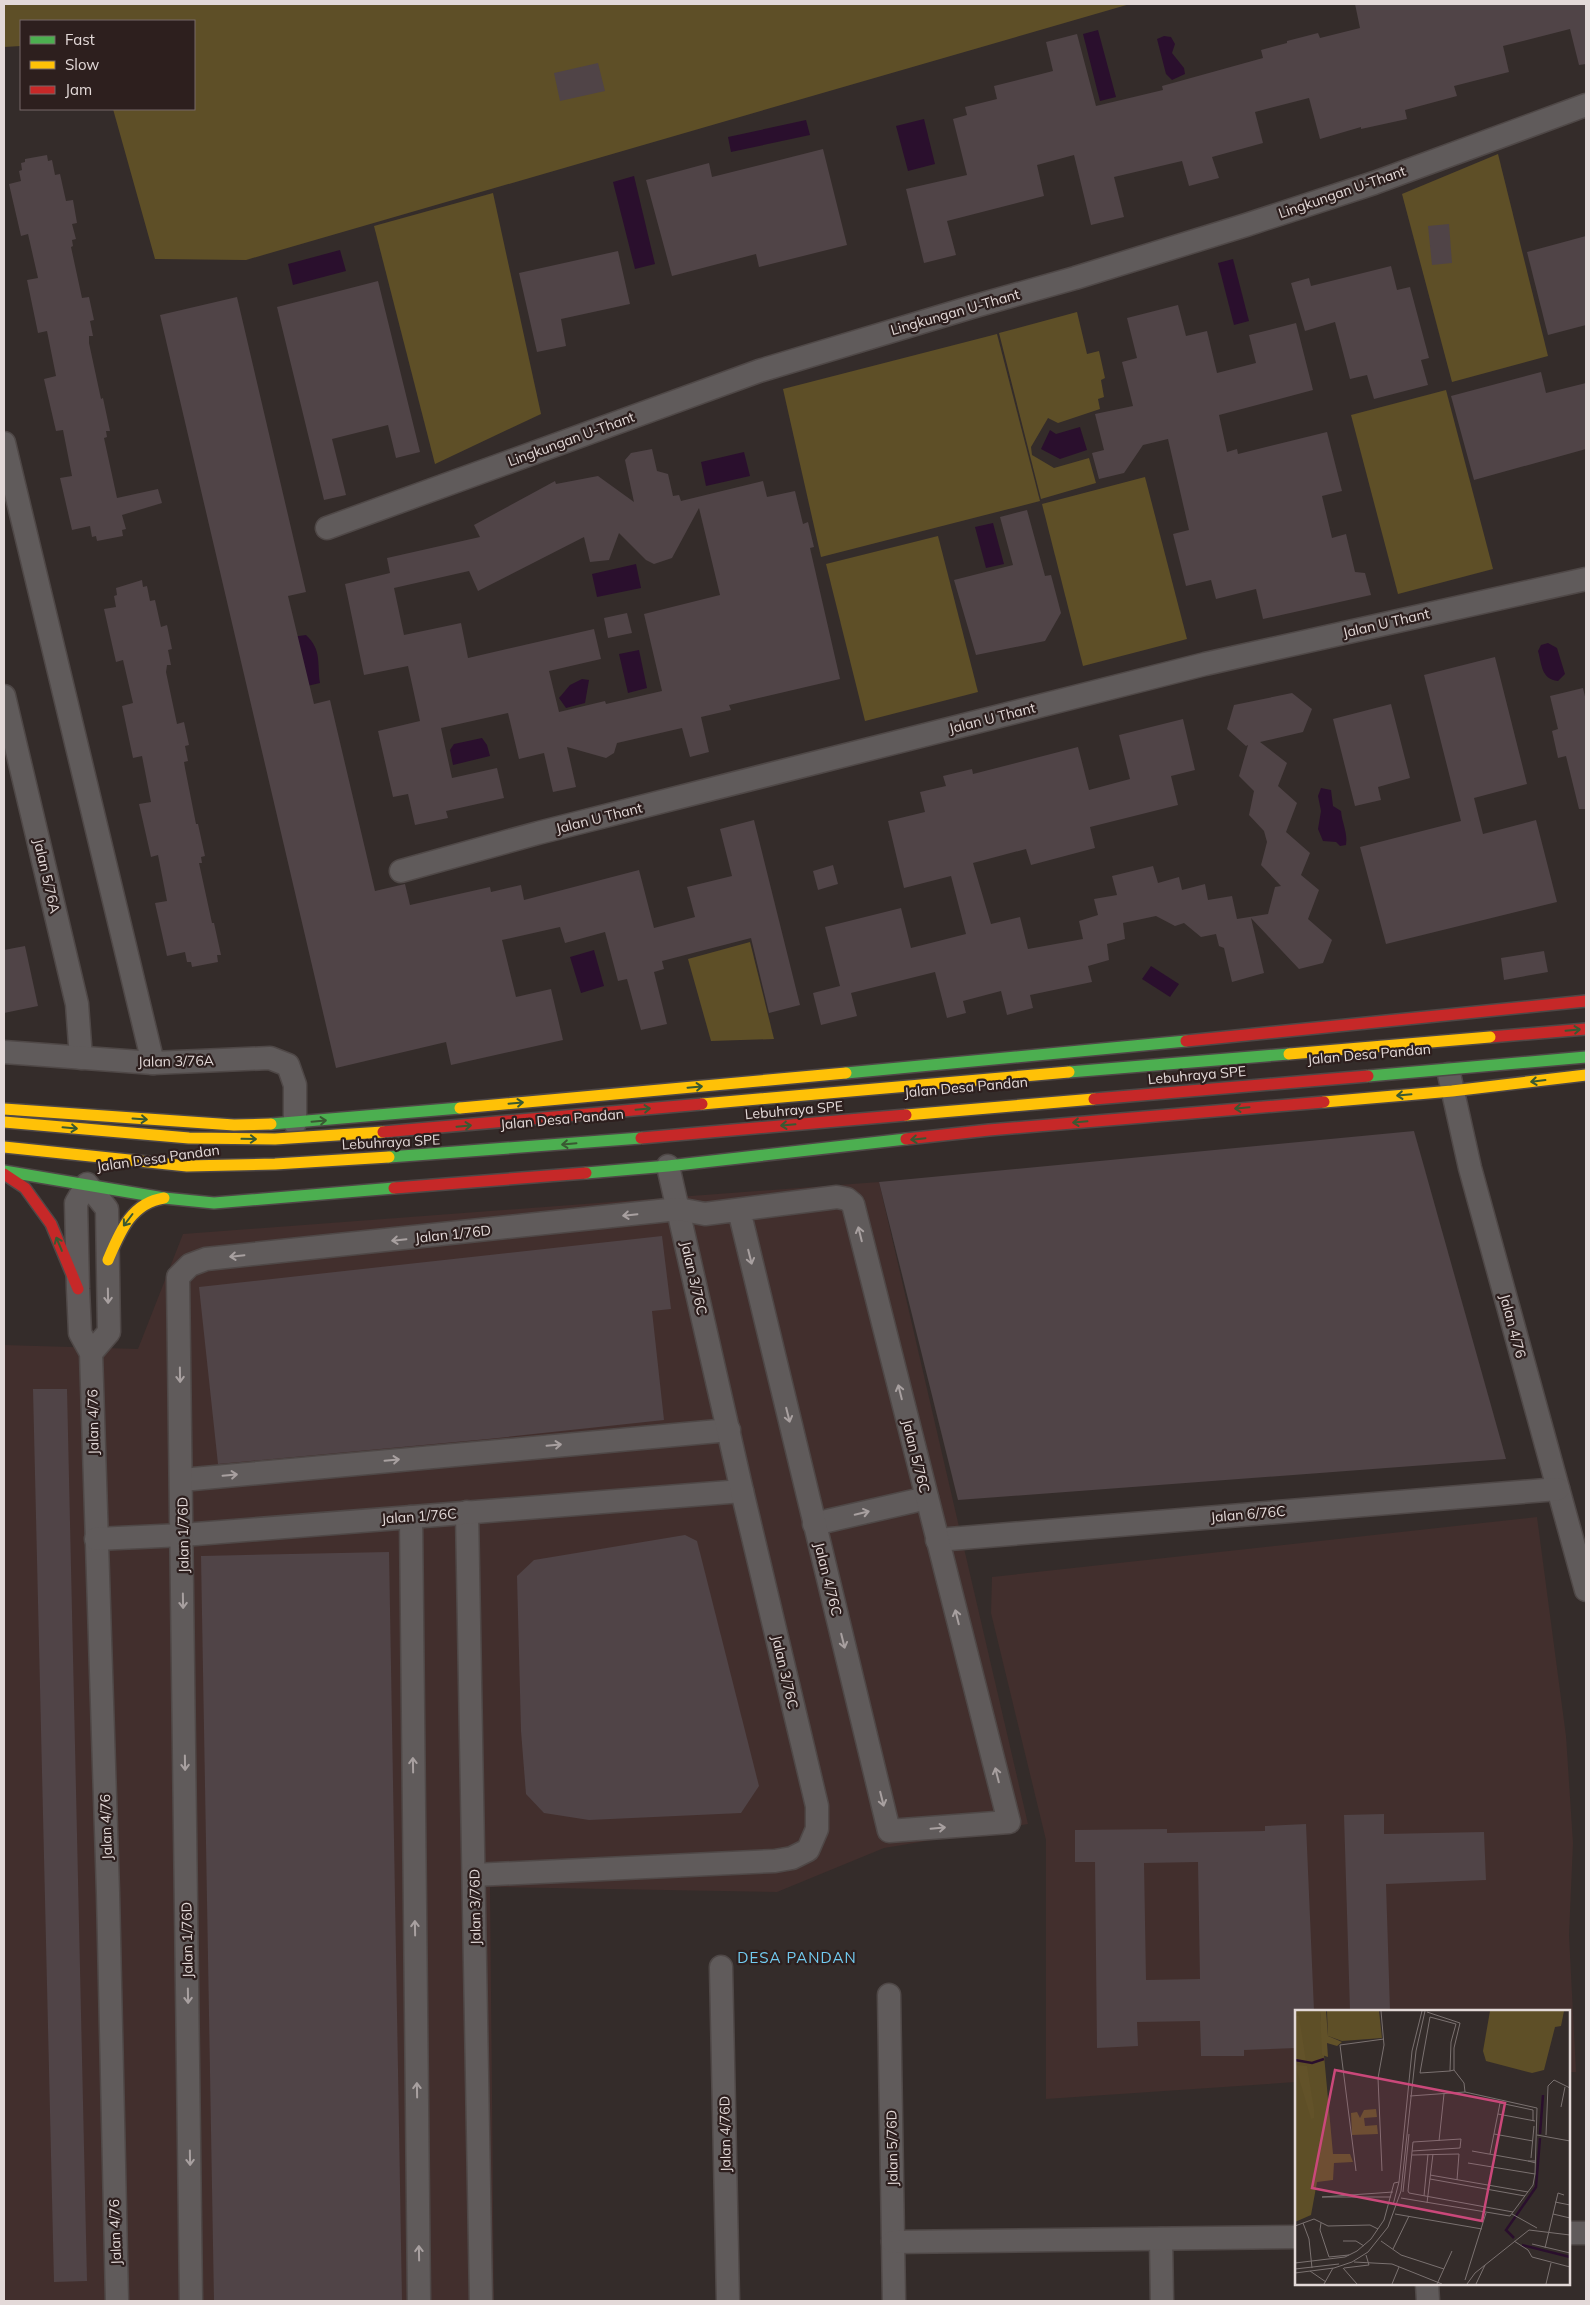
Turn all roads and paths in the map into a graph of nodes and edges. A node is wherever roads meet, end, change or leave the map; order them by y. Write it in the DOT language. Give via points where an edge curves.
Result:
graph roads {
  1 [pos="1586,104"];
  2 [pos="4,443"];
  3 [pos="327,528"];
  4 [pos="1586,579"];
  5 [pos="4,696"];
  6 [pos="401,871"];
  7 [pos="1581,1002"];
  8 [pos="1586,1029"];
  9 [pos="1280,1032"];
  10 [pos="1438,1032"];
  11 [pos="1586,1048"];
  12 [pos="4,1052"];
  13 [pos="1586,1057"];
  14 [pos="80,1058"];
  15 [pos="1447,1061"];
  16 [pos="153,1063"];
  17 [pos="1586,1075"];
  18 [pos="1452,1091"];
  19 [pos="4,1108"];
  20 [pos="4,1122"];
  21 [pos="295,1123"];
  22 [pos="234,1126"];
  23 [pos="4,1128"];
  24 [pos="4,1147"];
  25 [pos="668,1166"];
  26 [pos="4,1172"];
  27 [pos="144,1174"];
  28 [pos="88,1175"];
  29 [pos="116,1179"];
  30 [pos="164,1198"];
  31 [pos="678,1209"];
  32 [pos="738,1210"];
  33 [pos="108,1260"];
  34 [pos="78,1289"];
  35 [pos="91,1353"];
  36 [pos="728,1430"];
  37 [pos="182,1480"];
  38 [pos="1558,1489"];
  39 [pos="742,1491"];
  40 [pos="927,1498"];
  41 [pos="467,1512"];
  42 [pos="411,1517"];
  43 [pos="814,1524"];
  44 [pos="183,1534"];
  45 [pos="96,1539"];
  46 [pos="937,1540"];
  47 [pos="1586,1590"];
  48 [pos="1009,1822"];
  49 [pos="474,1875"];
  50 [pos="721,1967"];
  51 [pos="889,1994"];
  52 [pos="1570,2233"];
  53 [pos="1586,2233"];
  54 [pos="1295,2237"];
  55 [pos="1161,2238"];
  56 [pos="893,2242"];
  57 [pos="1428,2285"];
  58 [pos="117,2301"];
  59 [pos="191,2301"];
  60 [pos="419,2301"];
  61 [pos="480,2301"];
  62 [pos="728,2301"];
  63 [pos="894,2301"];
  64 [pos="1162,2301"];
  65 [pos="1428,2301"];
  1 -- 3 [label="street, Lingkungan U-Thant" via="1374,183 1246,225 759,371"];
  2 -- 16 [label="street"];
  4 -- 6 [label="street, Jalan U Thant" via="1205,664 538,833"];
  5 -- 14 [label="street, Jalan 5/76A" via="77,1004"];
  7 -- 9 [label="main road, Jalan Desa Pandan"];
  7 -- 10 [label="main road" via="1465,1020"];
  20 -- 8 [label="main road, Lebuhraya SPE, one-way, bridge" via="189,1138 275,1140 447,1128 872,1088"];
  9 -- 10 [label="main road"];
  21 -- 9 [label="main road, Jalan Desa Pandan, one-way"];
  10 -- 15 [label="main road"];
  11 -- 15 [label="main road, Jalan Desa Pandan"];
  12 -- 14 [label="street, Jalan 3/76A"];
  13 -- 24 [label="main road, Lebuhraya SPE, one-way, bridge" via="459,1153 275,1164 187,1166"];
  14 -- 16 [label="street, Jalan 3/76A"];
  15 -- 18 [label="street, Jalan 4/76"];
  15 -- 27 [label="main road, Jalan Desa Pandan" via="1234,1082 724,1120 252,1160"];
  16 -- 21 [label="street, Jalan 3/76A" via="270,1058 288,1065 295,1084"];
  17 -- 18 [label="main road, Jalan Desa Pandan, one-way"];
  18 -- 25 [label="main road, Jalan Desa Pandan, one-way" via="990,1130"];
  18 -- 38 [label="street, Jalan 4/76"];
  19 -- 22 [label="main road, Jalan Desa Pandan, one-way"];
  21 -- 22 [label="main road, Jalan Desa Pandan"];
  22 -- 28 [label="main road" via="124,1146 105,1156"];
  23 -- 28 [label="main road" via="54,1136 83,1158"];
  25 -- 30 [label="main road, Jalan Desa Pandan" via="214,1203"];
  25 -- 31 [label="street, Jalan 3/76C"];
  26 -- 28 [label="main road"];
  34 -- 26 [label="main road, one-way" via="51,1224 25,1188"];
  28 -- 29 [label="main road, Jalan Desa Pandan"];
  28 -- 30 [label="main road, Jalan Desa Pandan"];
  28 -- 33 [label="street" via="107,1209"];
  28 -- 34 [label="street, Jalan 4/76" via="76,1203"];
  30 -- 33 [label="main road, one-way" via="156,1198 138,1207 124,1223"];
  31 -- 32 [label="street" via="705,1214"];
  31 -- 36 [label="street, Jalan 3/76C"];
  31 -- 37 [label="street, Jalan 1/76D, one-way" via="206,1259 190,1265 178,1277"];
  40 -- 32 [label="street, Jalan 5/76C, one-way" via="853,1204 837,1197"];
  32 -- 43 [label="street, Jalan 4/76C, one-way"];
  33 -- 35 [label="street, one-way" via="109,1332"];
  34 -- 35 [label="street, Jalan 4/76" via="80,1333"];
  35 -- 45 [label="street, Jalan 4/76"];
  37 -- 36 [label="street, one-way"];
  36 -- 39 [label="street, Jalan 3/76C"];
  37 -- 44 [label="street, Jalan 1/76D"];
  38 -- 46 [label="street, Jalan 6/76C"];
  38 -- 47 [label="street, Jalan 4/76"];
  39 -- 41 [label="street, Jalan 1/76C"];
  39 -- 49 [label="street, Jalan 3/76C" via="817,1806 817,1829 808,1850 792,1858 775,1861"];
  43 -- 40 [label="street, one-way"];
  40 -- 46 [label="street, Jalan 5/76C"];
  41 -- 42 [label="street, Jalan 1/76C"];
  41 -- 49 [label="street, Jalan 3/76D"];
  42 -- 44 [label="street, Jalan 1/76C"];
  60 -- 42 [label="street, one-way"];
  43 -- 48 [label="street, Jalan 4/76C, one-way" via="889,1831"];
  44 -- 45 [label="street, Jalan 1/76C"];
  44 -- 59 [label="street, Jalan 1/76D, one-way"];
  45 -- 58 [label="street, Jalan 4/76"];
  48 -- 46 [label="street, Jalan 5/76C, one-way"];
  49 -- 61 [label="street, Jalan 3/76D"];
  50 -- 62 [label="street, Jalan 4/76D"];
  51 -- 56 [label="street, Jalan 5/76D"];
  52 -- 53 [label="street"];
  54 -- 55 [label="street"];
  55 -- 56 [label="street"];
  55 -- 64 [label="street"];
  56 -- 63 [label="street, Jalan 5/76D"];
  57 -- 65 [label="street"];
}
